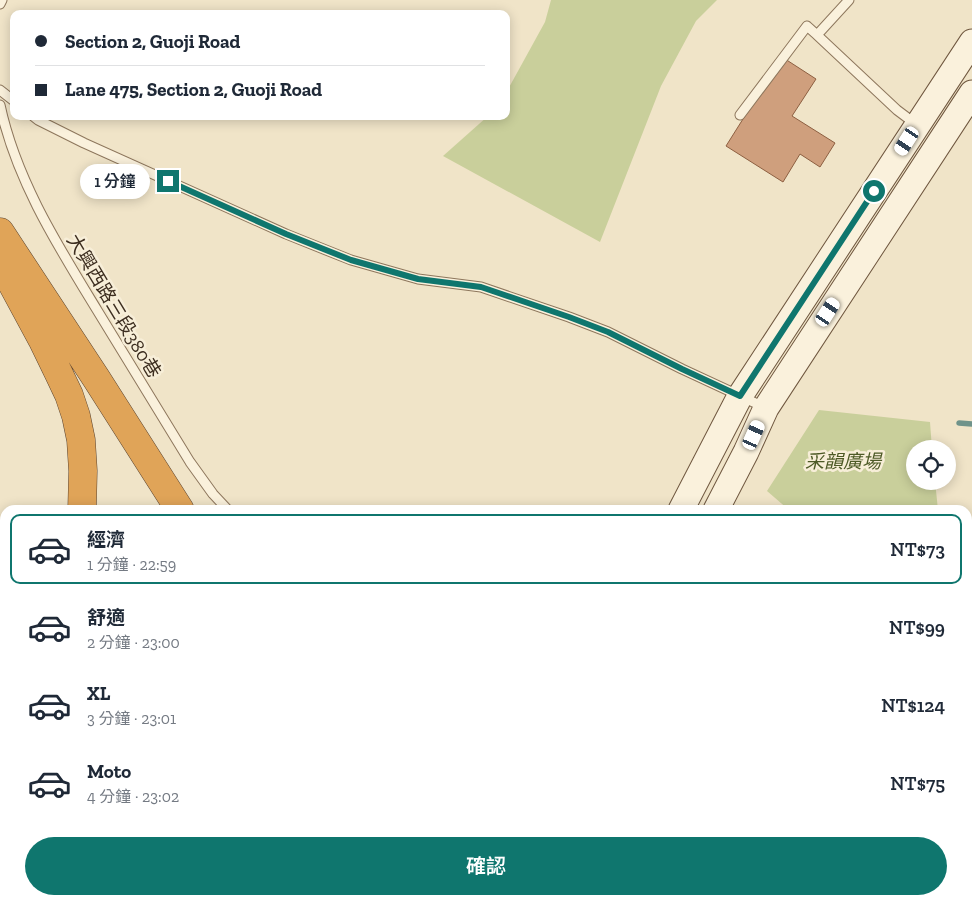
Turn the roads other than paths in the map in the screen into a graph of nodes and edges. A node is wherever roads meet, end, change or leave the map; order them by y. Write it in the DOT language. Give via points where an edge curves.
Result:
graph roads {
  1 [pos="2,0"];
  2 [pos="850,0"];
  3 [pos="0,4"];
  4 [pos="817,35"];
  5 [pos="972,42"];
  6 [pos="0,90"];
  7 [pos="972,93"];
  8 [pos="10,98"];
  9 [pos="0,105"];
  10 [pos="740,115"];
  11 [pos="922,118"];
  12 [pos="38,120"];
  13 [pos="949,128"];
  14 [pos="0,232"];
  15 [pos="0,262"];
  16 [pos="740,396"];
  17 [pos="766,408"];
  18 [pos="82,505"];
  19 [pos="177,505"];
  20 [pos="223,505"];
  21 [pos="684,505"];
  22 [pos="719,505"];
  1 -- 3 [label="lane"];
  2 -- 4 [label="lane"];
  4 -- 10 [label="lane" via="807,26"];
  4 -- 11 [label="lane" via="897,110"];
  5 -- 11 [label="street"];
  6 -- 8 [label="lane"];
  7 -- 13 [label="street"];
  9 -- 20 [label="lane, 大興西路三段380巷" via="17,161 60,250 190,462"];
  11 -- 13 [label="street"];
  11 -- 16 [label="street"];
  12 -- 16 [label="lane" via="286,234 351,260 418,279 481,287 569,317 608,332"];
  13 -- 17 [label="street"];
  14 -- 19 [label="highway"];
  15 -- 18 [label="highway" via="42,339 76,416 83,471"];
  16 -- 17 [label="lane"];
  16 -- 21 [label="street"];
  17 -- 22 [label="street"];
}
